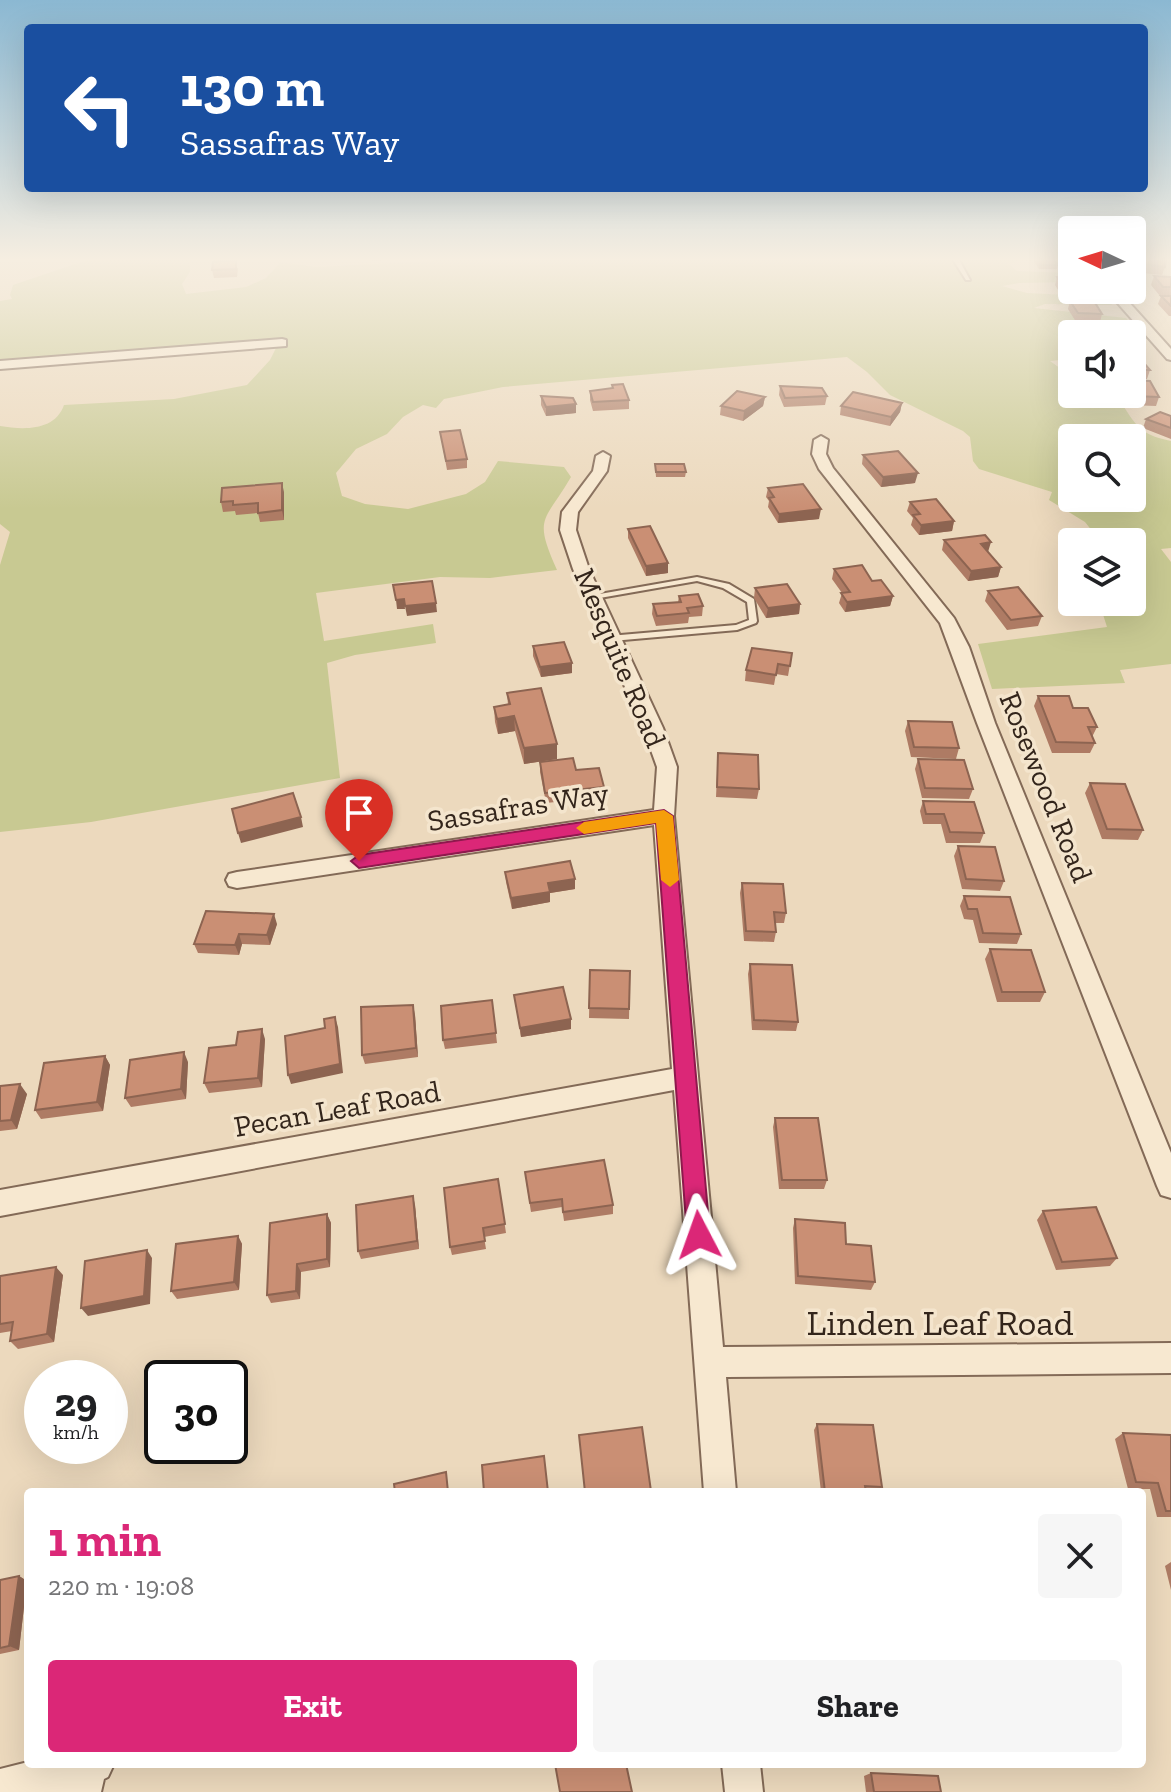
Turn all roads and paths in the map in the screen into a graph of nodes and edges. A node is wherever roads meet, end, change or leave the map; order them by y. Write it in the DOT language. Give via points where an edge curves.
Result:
graph roads {
  1 [pos="282,343"];
  2 [pos="0,365"];
  3 [pos="821,440"];
  4 [pos="603,456"];
  5 [pos="594,597"];
  6 [pos="612,638"];
  7 [pos="664,816"];
  8 [pos="237,880"];
  9 [pos="686,1077"];
  10 [pos="1171,1186"];
  11 [pos="0,1203"];
  12 [pos="1171,1358"];
  13 [pos="709,1362"];
  14 [pos="720,1488"];
  15 [pos="741,1768"];
  16 [pos="88,1774"];
  17 [pos="0,1788"];
  18 [pos="744,1792"];
  1 -- 2 [label="street"];
  3 -- 10 [label="street, Rosewood Road" via="819,454 826,469 935,603 960,647"];
  4 -- 5 [label="street, Mesquite Road" via="600,471 570,512 568,530"];
  5 -- 6 [label="street, Mesquite Road"];
  5 -- 6 [label="lane" via="697,579 726,586 751,601 753,621 737,627"];
  6 -- 7 [label="street, Mesquite Road" via="667,767"];
  7 -- 8 [label="street, Sassafras Way"];
  7 -- 9 [label="street, Mesquite Road"];
  9 -- 11 [label="street, Pecan Leaf Road"];
  9 -- 13 [label="street, Mesquite Road"];
  12 -- 13 [label="street, Linden Leaf Road"];
  13 -- 14 [label="street, Mesquite Road"];
  15 -- 18 [label="street"];
  16 -- 17 [label="street"];
}
